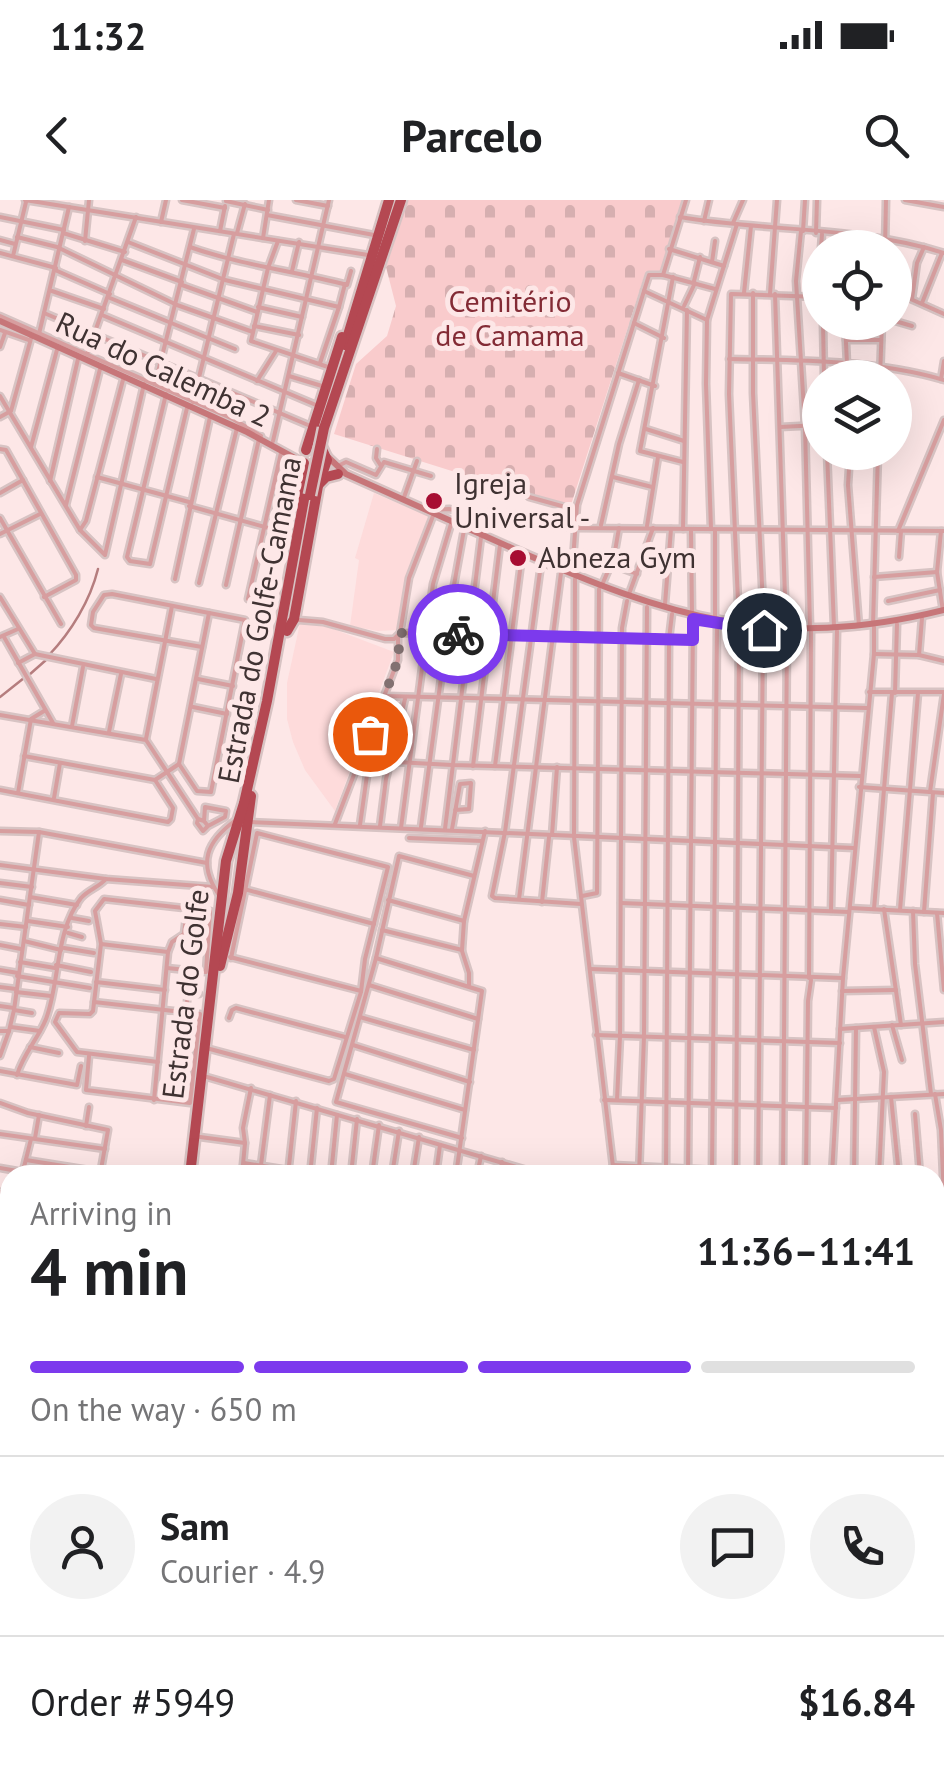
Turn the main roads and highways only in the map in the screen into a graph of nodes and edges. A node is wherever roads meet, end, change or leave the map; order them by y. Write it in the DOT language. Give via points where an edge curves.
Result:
graph roads {
  1 [pos="389,200"];
  2 [pos="401,200"];
  3 [pos="362,305"];
  4 [pos="0,318"];
  5 [pos="260,438"];
  6 [pos="317,450"];
  7 [pos="313,468"];
  8 [pos="337,471"];
  9 [pos="311,492"];
  10 [pos="430,513"];
  11 [pos="574,576"];
  12 [pos="627,599"];
  13 [pos="944,611"];
  14 [pos="693,618"];
  15 [pos="873,626"];
  16 [pos="836,629"];
  17 [pos="287,631"];
  18 [pos="267,701"];
  19 [pos="242,820"];
  20 [pos="228,852"];
  21 [pos="244,855"];
  22 [pos="224,878"];
  23 [pos="242,884"];
  24 [pos="194,1165"];
  25 [pos="195,1165"];
  1 -- 3 [label="highway" via="369,256"];
  2 -- 3 [label="highway"];
  3 -- 6 [label="highway"];
  3 -- 6 [label="highway" via="336,351"];
  3 -- 9 [label="highway, Estrada do Golfe-Camama, bridge" via="317,427"];
  4 -- 5 [label="main road, Rua do Calemba 2"];
  5 -- 6 [label="main road"];
  5 -- 7 [label="main road, Rua do Calemba 2"];
  6 -- 7 [label="highway"];
  6 -- 7 [label="highway"];
  6 -- 8 [label="main road"];
  7 -- 8 [label="main road, Rua do Calemba 2"];
  7 -- 9 [label="highway"];
  7 -- 18 [label="highway" via="294,535"];
  8 -- 9 [label="highway"];
  8 -- 10 [label="main road"];
  8 -- 10 [label="main road"];
  9 -- 17 [label="highway, Estrada do Golfe-Camama"];
  9 -- 17 [label="highway" via="296,619"];
  9 -- 18 [label="highway, Estrada do Golfe-Camama"];
  10 -- 11 [label="main road"];
  10 -- 11 [label="main road"];
  11 -- 12 [label="main road"];
  12 -- 14 [label="main road"];
  12 -- 14 [label="main road"];
  13 -- 15 [label="main road"];
  13 -- 15 [label="main road"];
  14 -- 16 [label="main road" via="764,629"];
  15 -- 16 [label="main road"];
  15 -- 16 [label="main road"];
  17 -- 19 [label="highway, Estrada do Golfe-Camama"];
  18 -- 19 [label="highway, Estrada do Golfe-Camama"];
  19 -- 20 [label="highway, Estrada do Golfe"];
  19 -- 21 [label="highway, Estrada do Golfe"];
  20 -- 21 [label="highway" via="235,861"];
  20 -- 22 [label="highway, Estrada do Golfe"];
  21 -- 23 [label="highway, Estrada do Golfe"];
  22 -- 23 [label="highway" via="233,872"];
  22 -- 24 [label="highway, Estrada do Golfe" via="203,993"];
  23 -- 25 [label="highway, Estrada do Golfe"];
}
